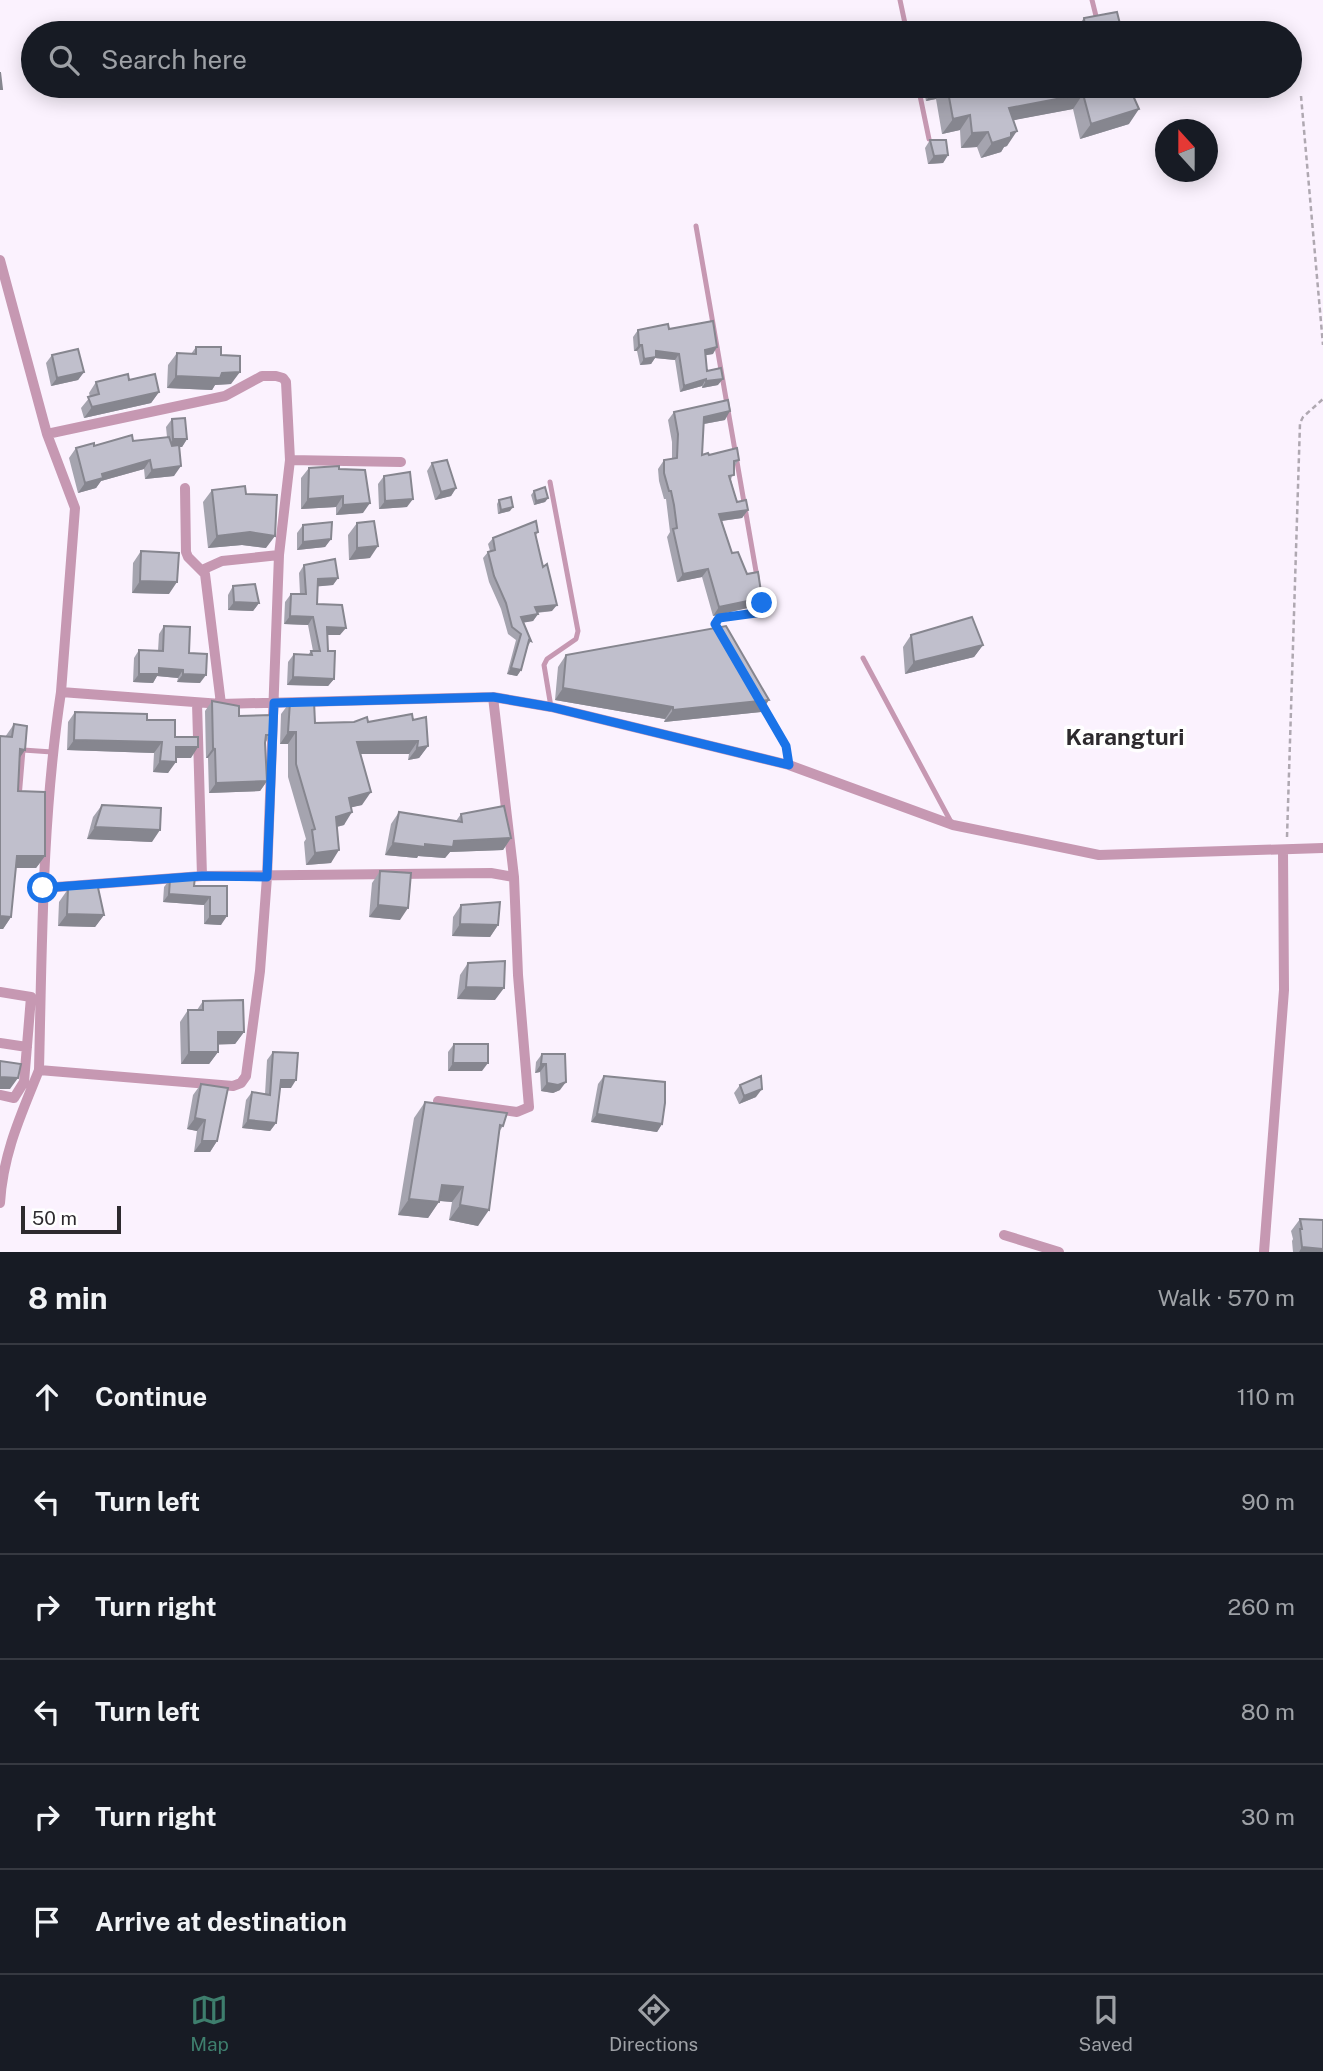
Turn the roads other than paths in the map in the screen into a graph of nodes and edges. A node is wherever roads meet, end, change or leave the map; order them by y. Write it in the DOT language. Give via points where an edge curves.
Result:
graph roads {
  1 [pos="900,0"];
  2 [pos="1092,0"];
  3 [pos="1097,20"];
  4 [pos="904,21"];
  5 [pos="920,98"];
  6 [pos="929,139"];
  7 [pos="696,226"];
  8 [pos="0,260"];
  9 [pos="47,434"];
  10 [pos="289,460"];
  11 [pos="401,462"];
  12 [pos="550,482"];
  13 [pos="185,488"];
  14 [pos="279,555"];
  15 [pos="202,570"];
  16 [pos="758,579"];
  17 [pos="760,591"];
  18 [pos="722,637"];
  19 [pos="863,658"];
  20 [pos="61,692"];
  21 [pos="756,694"];
  22 [pos="493,697"];
  23 [pos="197,703"];
  24 [pos="274,703"];
  25 [pos="221,704"];
  26 [pos="551,707"];
  27 [pos="52,752"];
  28 [pos="789,765"];
  29 [pos="19,798"];
  30 [pos="953,825"];
  31 [pos="1323,848"];
  32 [pos="1285,851"];
  33 [pos="202,876"];
  34 [pos="267,877"];
  35 [pos="514,877"];
  36 [pos="43,888"];
  37 [pos="0,992"];
  38 [pos="0,1043"];
  39 [pos="27,1047"];
  40 [pos="39,1070"];
  41 [pos="29,1083"];
  42 [pos="0,1095"];
  43 [pos="438,1101"];
  44 [pos="0,1203"];
  45 [pos="1004,1235"];
  46 [pos="1059,1252"];
  47 [pos="1264,1252"];
  1 -- 4 [label="lane"];
  2 -- 3 [label="lane"];
  5 -- 6 [label="lane"];
  7 -- 16 [label="lane"];
  8 -- 9 [label="street"];
  9 -- 10 [label="street" via="225,396 269,375 283,378 288,388"];
  9 -- 20 [label="street" via="75,508"];
  10 -- 11 [label="street"];
  10 -- 14 [label="street"];
  12 -- 26 [label="lane" via="578,631 576,639 544,664"];
  13 -- 15 [label="street" via="187,555"];
  14 -- 15 [label="street" via="222,561"];
  14 -- 24 [label="street"];
  15 -- 25 [label="street"];
  17 -- 18 [label="lane" via="759,611 716,619"];
  19 -- 30 [label="lane"];
  20 -- 23 [label="street"];
  20 -- 27 [label="street"];
  21 -- 28 [label="lane" via="786,746"];
  22 -- 24 [label="street"];
  22 -- 26 [label="street"];
  22 -- 35 [label="street"];
  23 -- 25 [label="street"];
  23 -- 33 [label="street"];
  24 -- 25 [label="street"];
  24 -- 34 [label="street"];
  26 -- 28 [label="street"];
  27 -- 29 [label="lane" via="23,750"];
  27 -- 36 [label="street"];
  28 -- 30 [label="street"];
  30 -- 32 [label="street" via="1099,855"];
  31 -- 32 [label="street"];
  32 -- 47 [label="street" via="1284,990"];
  33 -- 34 [label="street"];
  33 -- 36 [label="street"];
  34 -- 35 [label="street" via="491,873"];
  34 -- 40 [label="street" via="260,971 246,1076 241,1083 233,1086"];
  35 -- 43 [label="street" via="529,1107 517,1112"];
  36 -- 40 [label="street"];
  37 -- 39 [label="street" via="31,997"];
  38 -- 39 [label="street"];
  39 -- 41 [label="street"];
  40 -- 41 [label="street"];
  41 -- 42 [label="street" via="14,1098"];
  41 -- 44 [label="street" via="1,1179"];
  45 -- 46 [label="street"];
}
